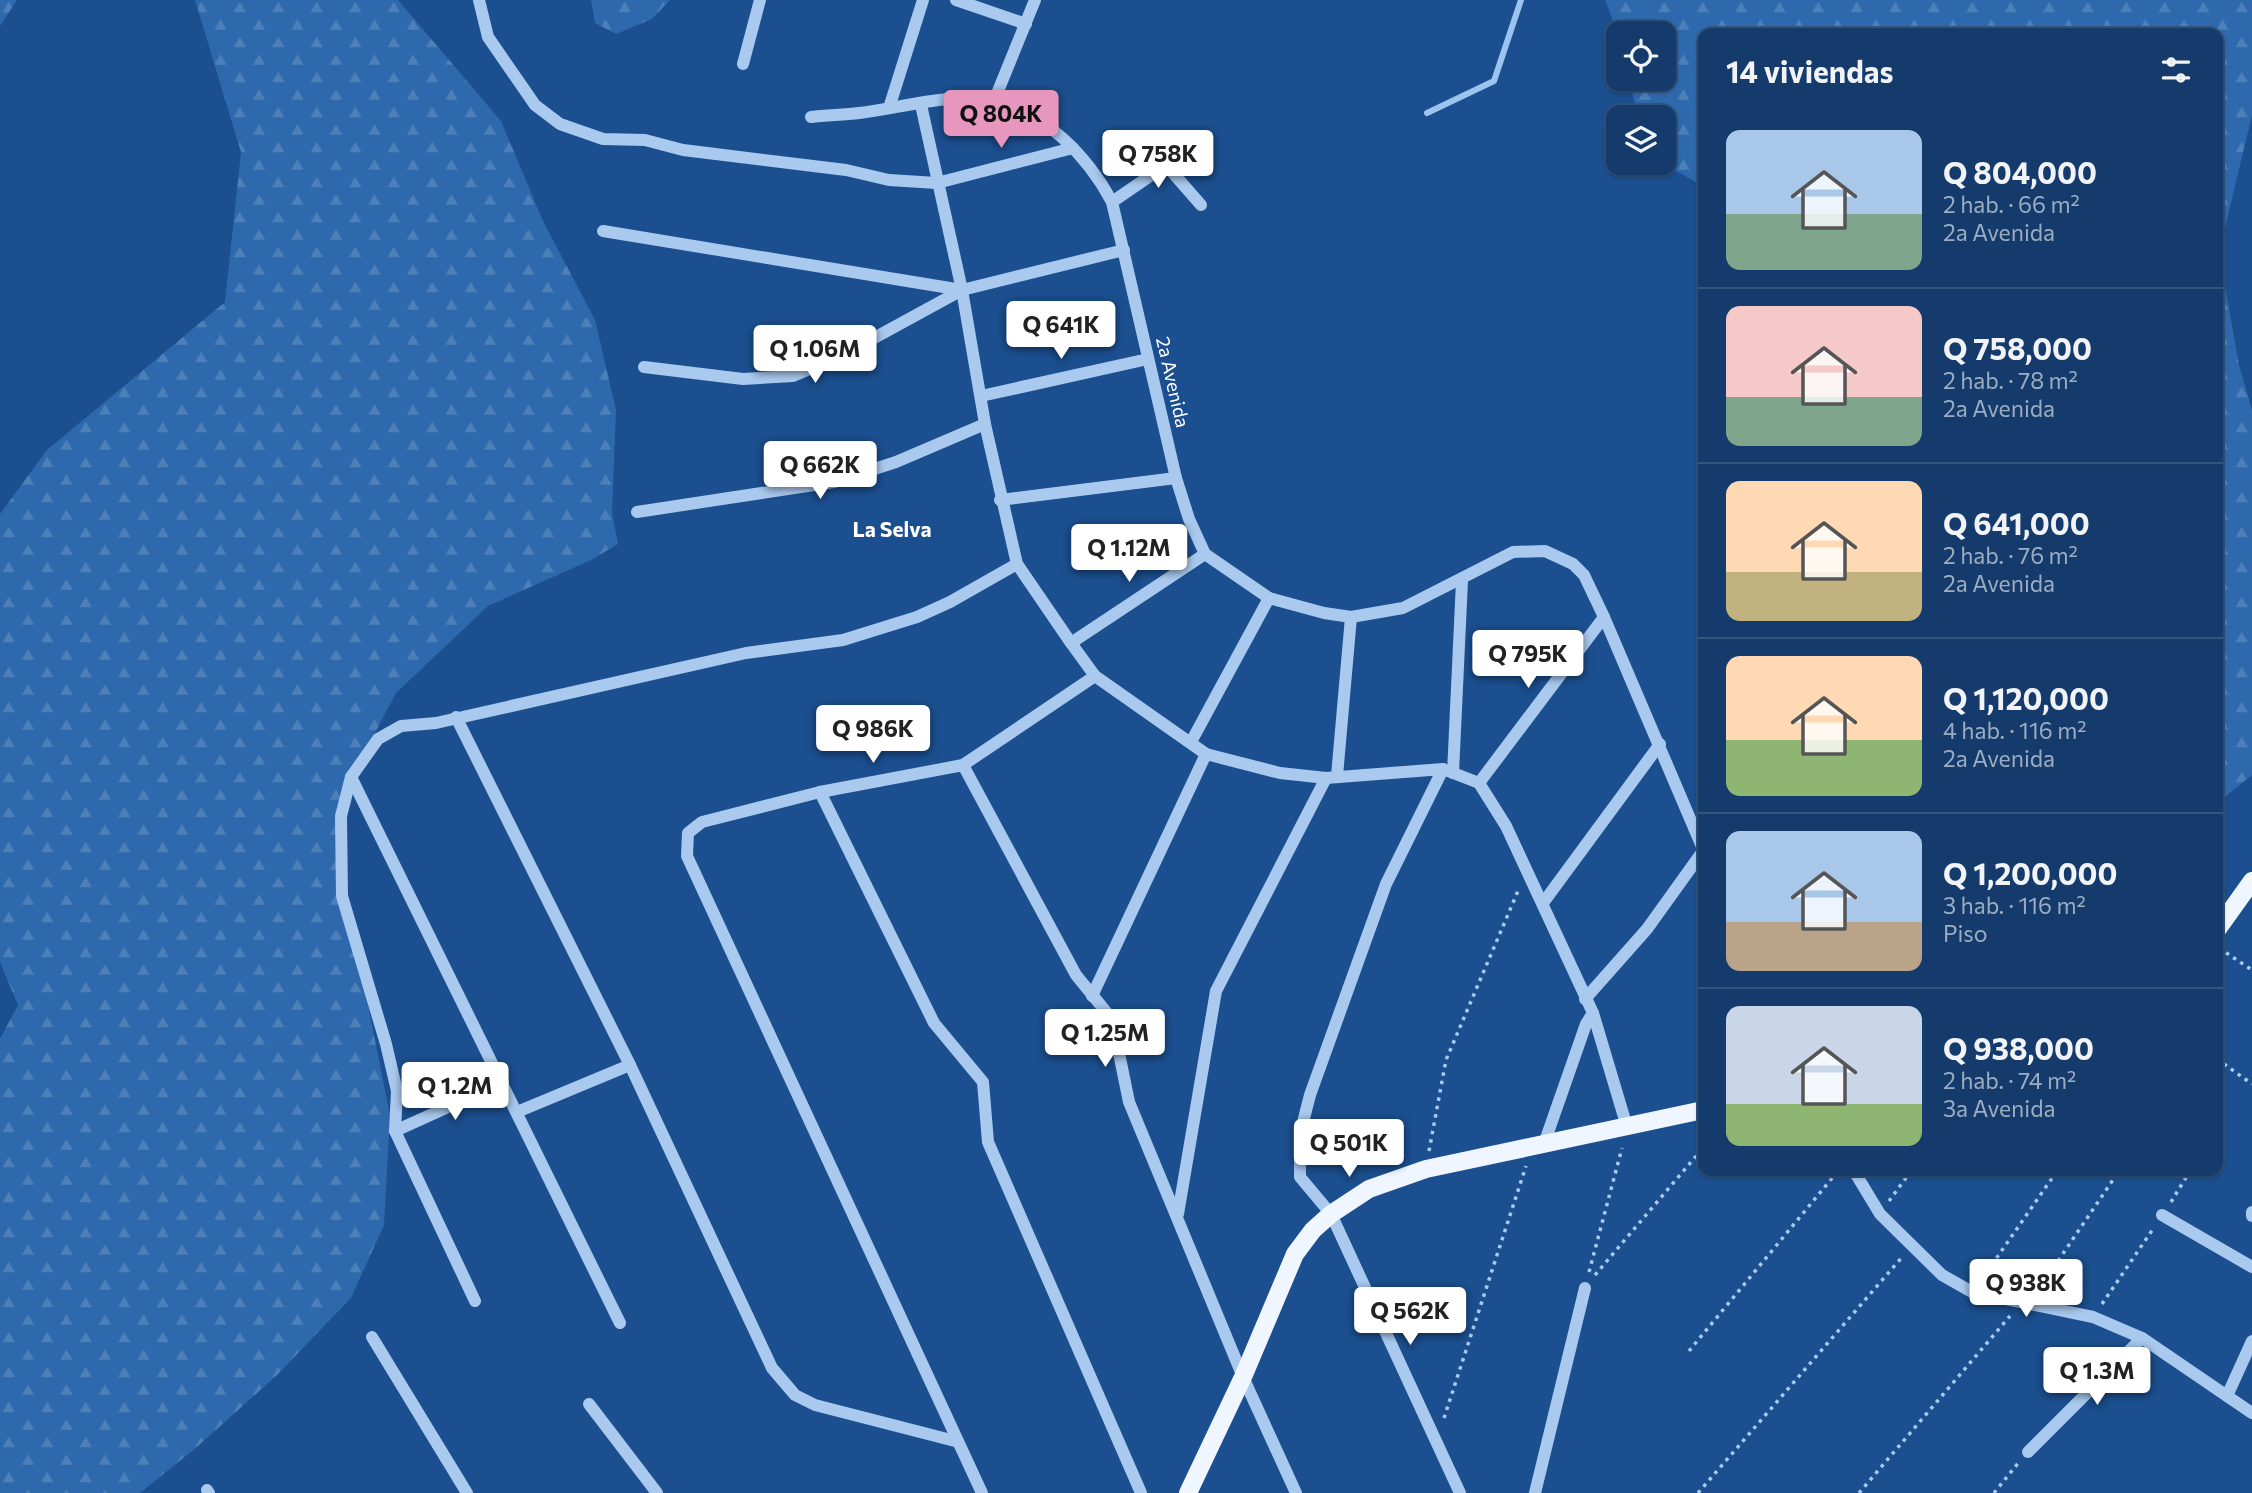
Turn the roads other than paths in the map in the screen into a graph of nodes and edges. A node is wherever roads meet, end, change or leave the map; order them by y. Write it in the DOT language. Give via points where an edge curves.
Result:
graph roads {
  1 [pos="479,0"];
  2 [pos="760,0"];
  3 [pos="923,0"];
  4 [pos="956,0"];
  5 [pos="1035,0"];
  6 [pos="1026,24"];
  7 [pos="743,64"];
  8 [pos="994,101"];
  9 [pos="921,104"];
  10 [pos="889,108"];
  11 [pos="811,117"];
  12 [pos="1073,148"];
  13 [pos="937,183"];
  14 [pos="1112,202"];
  15 [pos="1201,205"];
  16 [pos="603,231"];
  17 [pos="1125,250"];
  18 [pos="962,290"];
  19 [pos="1148,359"];
  20 [pos="644,367"];
  21 [pos="981,396"];
  22 [pos="985,424"];
  23 [pos="1176,478"];
  24 [pos="1000,500"];
  25 [pos="637,512"];
  26 [pos="1205,554"];
  27 [pos="1017,564"];
  28 [pos="1462,581"];
  29 [pos="1269,598"];
  30 [pos="1351,617"];
  31 [pos="1604,617"];
  32 [pos="1071,643"];
  33 [pos="1096,676"];
  34 [pos="456,717"];
  35 [pos="1191,742"];
  36 [pos="1660,744"];
  37 [pos="1206,754"];
  38 [pos="963,765"];
  39 [pos="1448,771"];
  40 [pos="351,777"];
  41 [pos="1331,777"];
  42 [pos="1479,783"];
  43 [pos="820,792"];
  44 [pos="1698,838"];
  45 [pos="1698,857"];
  46 [pos="2252,881"];
  47 [pos="1543,903"];
  48 [pos="2223,922"];
  49 [pos="1092,996"];
  50 [pos="1585,999"];
  51 [pos="1593,1013"];
  52 [pos="630,1065"];
  53 [pos="503,1082"];
  54 [pos="1698,1111"];
  55 [pos="517,1112"];
  56 [pos="1627,1127"];
  57 [pos="395,1131"];
  58 [pos="1538,1146"];
  59 [pos="1857,1176"];
  60 [pos="1331,1214"];
  61 [pos="1178,1215"];
  62 [pos="2162,1215"];
  63 [pos="2252,1267"];
  64 [pos="1585,1288"];
  65 [pos="475,1301"];
  66 [pos="620,1323"];
  67 [pos="372,1337"];
  68 [pos="2142,1338"];
  69 [pos="2252,1341"];
  70 [pos="1243,1377"];
  71 [pos="2227,1396"];
  72 [pos="589,1404"];
  73 [pos="2252,1413"];
  74 [pos="955,1441"];
  75 [pos="2028,1452"];
  76 [pos="467,1493"];
  77 [pos="657,1493"];
  78 [pos="982,1493"];
  79 [pos="1141,1493"];
  80 [pos="1188,1493"];
  81 [pos="1296,1493"];
  82 [pos="1460,1493"];
  83 [pos="1535,1493"];
  1 -- 13 [label="street" via="488,37 535,105 560,124 603,139 645,140 682,150"];
  2 -- 7 [label="street"];
  3 -- 10 [label="street"];
  4 -- 6 [label="street"];
  5 -- 6 [label="street"];
  6 -- 8 [label="street"];
  8 -- 9 [label="street, 2a Avenida"];
  8 -- 12 [label="street, 2a Avenida" via="1040,121"];
  9 -- 10 [label="street, 2a Avenida"];
  9 -- 13 [label="street"];
  10 -- 11 [label="street, 2a Avenida"];
  12 -- 13 [label="street"];
  12 -- 14 [label="street, 2a Avenida" via="1100,179"];
  13 -- 18 [label="street"];
  14 -- 15 [label="street" via="1166,165"];
  14 -- 17 [label="street, 2a Avenida"];
  16 -- 18 [label="street"];
  17 -- 18 [label="street"];
  17 -- 19 [label="street, 2a Avenida"];
  18 -- 20 [label="street" via="843,355 793,376 743,379"];
  18 -- 21 [label="street"];
  19 -- 21 [label="street"];
  19 -- 23 [label="street, 2a Avenida"];
  21 -- 22 [label="street"];
  22 -- 24 [label="street"];
  22 -- 25 [label="street" via="896,462 834,482"];
  23 -- 24 [label="street"];
  23 -- 26 [label="street, 2a Avenida"];
  24 -- 27 [label="street"];
  26 -- 29 [label="street"];
  26 -- 32 [label="street"];
  27 -- 32 [label="street"];
  27 -- 34 [label="street" via="917,617 843,640 746,653"];
  28 -- 30 [label="street" via="1403,608"];
  28 -- 31 [label="street" via="1513,552 1545,551 1560,555 1584,575"];
  28 -- 39 [label="street"];
  29 -- 30 [label="street"];
  29 -- 35 [label="street"];
  30 -- 41 [label="street"];
  31 -- 36 [label="street"];
  31 -- 42 [label="street"];
  32 -- 33 [label="street"];
  33 -- 35 [label="street"];
  33 -- 38 [label="street"];
  34 -- 40 [label="street" via="401,726 378,739"];
  34 -- 52 [label="street"];
  35 -- 37 [label="street"];
  36 -- 44 [label="street"];
  36 -- 47 [label="street"];
  37 -- 41 [label="street" via="1280,773"];
  37 -- 49 [label="street"];
  38 -- 43 [label="street"];
  38 -- 49 [label="street" via="1076,975"];
  39 -- 41 [label="street"];
  39 -- 42 [label="street"];
  39 -- 60 [label="street" via="1386,884 1310,1095 1300,1134 1300,1177"];
  40 -- 53 [label="street"];
  40 -- 57 [label="street" via="341,816 342,896 397,1091"];
  41 -- 61 [label="street" via="1216,991"];
  42 -- 47 [label="street" via="1506,826"];
  43 -- 74 [label="street" via="702,822 688,833 687,856"];
  43 -- 79 [label="street" via="934,1023 983,1082 988,1142"];
  45 -- 50 [label="street" via="1647,929"];
  46 -- 48 [label="main road"];
  47 -- 50 [label="street"];
  49 -- 61 [label="street" via="1112,1019 1129,1102"];
  50 -- 51 [label="street"];
  51 -- 56 [label="street"];
  51 -- 58 [label="street"];
  52 -- 55 [label="street"];
  52 -- 74 [label="street" via="772,1367 795,1395 855,1417"];
  53 -- 55 [label="street"];
  53 -- 57 [label="street"];
  54 -- 56 [label="main road"];
  55 -- 66 [label="street"];
  56 -- 58 [label="main road"];
  57 -- 65 [label="street"];
  58 -- 60 [label="main road" via="1426,1169 1369,1189"];
  59 -- 68 [label="street" via="1880,1214 1941,1275 1972,1292 2093,1317"];
  60 -- 70 [label="main road" via="1295,1254"];
  60 -- 82 [label="street"];
  61 -- 70 [label="street"];
  62 -- 63 [label="street"];
  64 -- 83 [label="street"];
  67 -- 76 [label="street"];
  68 -- 71 [label="street"];
  68 -- 75 [label="street"];
  69 -- 71 [label="street"];
  70 -- 80 [label="main road"];
  70 -- 81 [label="street"];
  71 -- 73 [label="street"];
  72 -- 77 [label="street"];
  74 -- 78 [label="street"];
}
